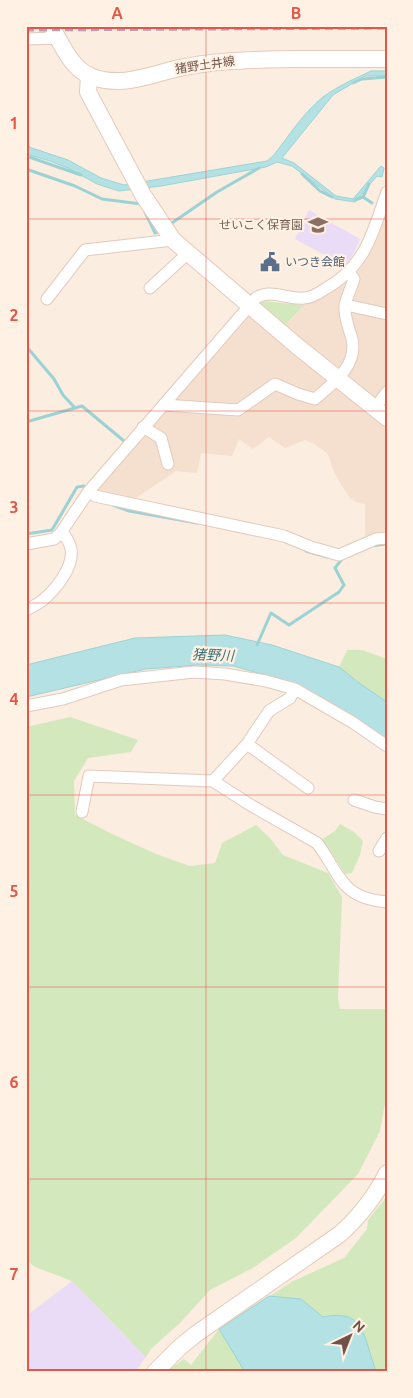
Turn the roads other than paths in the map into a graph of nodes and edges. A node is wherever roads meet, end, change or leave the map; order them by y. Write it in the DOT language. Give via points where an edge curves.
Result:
graph roads {
  1 [pos="55,32"];
  2 [pos="26,39"];
  3 [pos="387,59"];
  4 [pos="89,75"];
  5 [pos="387,192"];
  6 [pos="172,240"];
  7 [pos="187,254"];
  8 [pos="349,272"];
  9 [pos="150,288"];
  10 [pos="47,299"];
  11 [pos="346,305"];
  12 [pos="249,306"];
  13 [pos="387,314"];
  14 [pos="338,379"];
  15 [pos="387,392"];
  16 [pos="164,405"];
  17 [pos="381,413"];
  18 [pos="143,427"];
  19 [pos="168,464"];
  20 [pos="89,491"];
  21 [pos="62,532"];
  22 [pos="387,538"];
  23 [pos="26,544"];
  24 [pos="26,610"];
  25 [pos="296,689"];
  26 [pos="26,706"];
  27 [pos="247,744"];
  28 [pos="387,746"];
  29 [pos="213,780"];
  30 [pos="308,788"];
  31 [pos="354,800"];
  32 [pos="387,810"];
  33 [pos="82,812"];
  34 [pos="387,838"];
  35 [pos="379,851"];
  36 [pos="387,902"];
  37 [pos="387,1173"];
  38 [pos="154,1372"];
  1 -- 2 [label="street"];
  1 -- 4 [label="street, 猪野土井線" via="76,66"];
  3 -- 4 [label="street, 猪野土井線" via="212,62 132,81 112,81"];
  4 -- 6 [label="street" via="88,92 143,195"];
  5 -- 8 [label="street" via="363,253"];
  6 -- 7 [label="street"];
  6 -- 10 [label="street" via="84,250"];
  7 -- 9 [label="street"];
  7 -- 12 [label="street"];
  8 -- 11 [label="street" via="354,279"];
  8 -- 12 [label="street" via="310,297 262,294"];
  11 -- 13 [label="street"];
  11 -- 14 [label="street" via="345,319 353,348 351,360"];
  12 -- 14 [label="street"];
  12 -- 16 [label="street"];
  14 -- 16 [label="street" via="316,399 275,384 238,410"];
  14 -- 17 [label="street"];
  15 -- 17 [label="street"];
  16 -- 18 [label="street"];
  18 -- 19 [label="street" via="161,438"];
  18 -- 20 [label="street"];
  20 -- 21 [label="street"];
  20 -- 22 [label="street" via="95,496 284,536 340,555 376,539"];
  21 -- 23 [label="street" via="54,539"];
  21 -- 24 [label="street" via="72,550 66,572 43,600"];
  25 -- 26 [label="street" via="225,674 194,672 121,680 63,699"];
  25 -- 27 [label="street" via="290,698 269,711"];
  25 -- 28 [label="street"];
  27 -- 29 [label="street"];
  27 -- 30 [label="street"];
  29 -- 33 [label="street" via="90,776"];
  29 -- 36 [label="street" via="317,844 338,879 355,894"];
  31 -- 32 [label="street"];
  34 -- 35 [label="street"];
  37 -- 38 [label="street" via="371,1202 340,1234 196,1334"];
}
